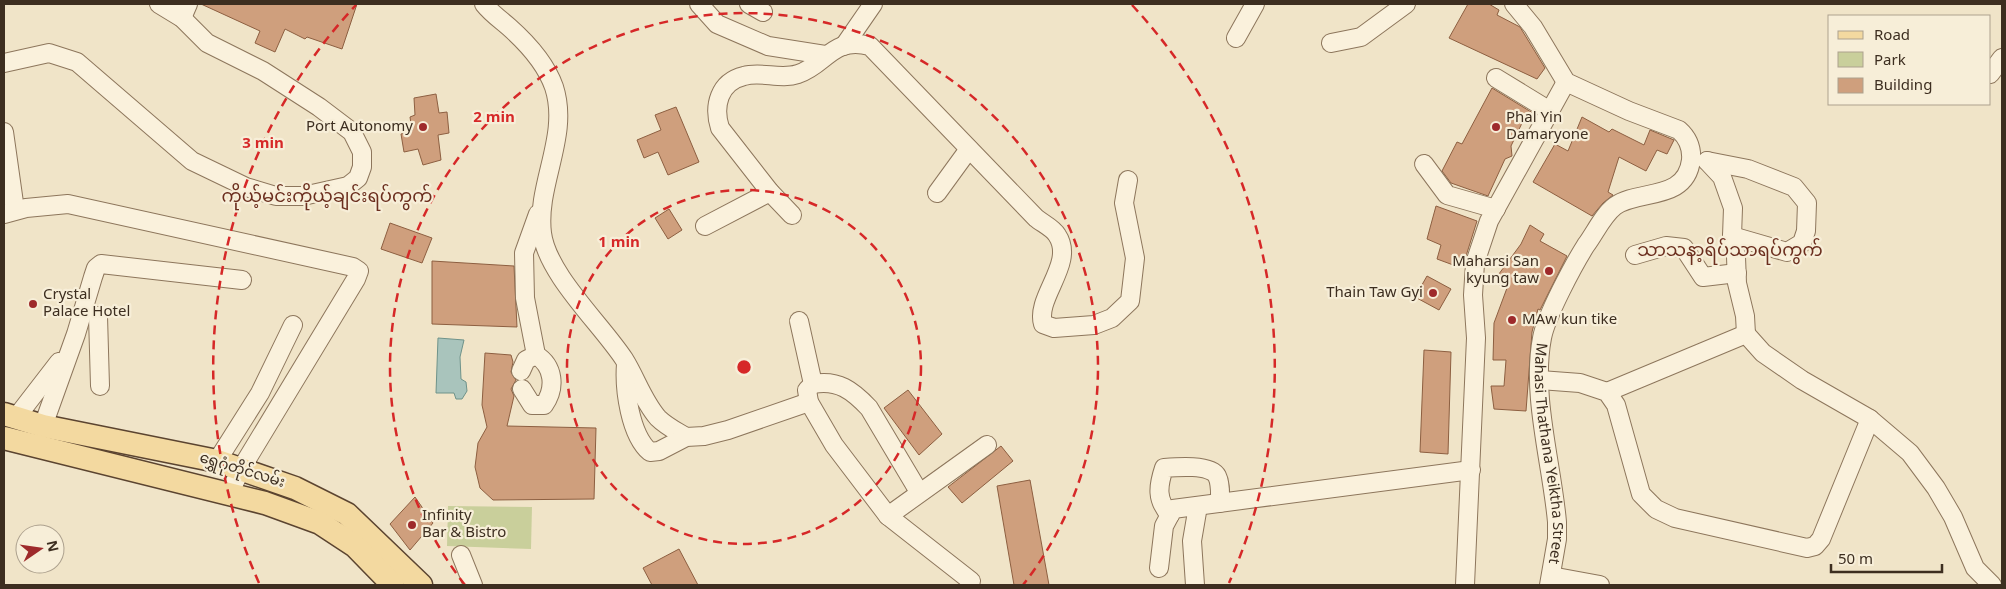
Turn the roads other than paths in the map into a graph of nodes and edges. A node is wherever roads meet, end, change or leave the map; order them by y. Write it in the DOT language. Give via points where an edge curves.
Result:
graph roads {
  1 [pos="160,4"];
  2 [pos="484,4"];
  3 [pos="699,4"];
  4 [pos="1255,4"];
  5 [pos="1406,4"];
  6 [pos="1514,4"];
  7 [pos="877,5"];
  8 [pos="185,11"];
  9 [pos="1236,38"];
  10 [pos="1331,43"];
  11 [pos="844,46"];
  12 [pos="825,54"];
  13 [pos="2002,58"];
  14 [pos="4,61"];
  15 [pos="1991,73"];
  16 [pos="1496,78"];
  17 [pos="1566,82"];
  18 [pos="1550,111"];
  19 [pos="4,132"];
  20 [pos="968,149"];
  21 [pos="1692,150"];
  22 [pos="1708,161"];
  23 [pos="1424,164"];
  24 [pos="1128,180"];
  25 [pos="770,192"];
  26 [pos="937,193"];
  27 [pos="542,204"];
  28 [pos="1496,209"];
  29 [pos="9,212"];
  30 [pos="792,215"];
  31 [pos="705,226"];
  32 [pos="1732,236"];
  33 [pos="1635,255"];
  34 [pos="1737,274"];
  35 [pos="242,280"];
  36 [pos="98,316"];
  37 [pos="799,320"];
  38 [pos="293,325"];
  39 [pos="72,329"];
  40 [pos="1746,334"];
  41 [pos="99,338"];
  42 [pos="536,355"];
  43 [pos="626,362"];
  44 [pos="521,371"];
  45 [pos="1540,380"];
  46 [pos="813,384"];
  47 [pos="100,386"];
  48 [pos="522,389"];
  49 [pos="1607,392"];
  50 [pos="809,402"];
  51 [pos="1870,419"];
  52 [pos="7,424"];
  53 [pos="42,426"];
  54 [pos="686,437"];
  55 [pos="987,445"];
  56 [pos="217,461"];
  57 [pos="241,468"];
  58 [pos="1471,470"];
  59 [pos="919,492"];
  60 [pos="229,494"];
  61 [pos="1220,503"];
  62 [pos="1198,506"];
  63 [pos="1170,515"];
  64 [pos="888,516"];
  65 [pos="461,555"];
  66 [pos="1159,568"];
  67 [pos="1550,580"];
  68 [pos="971,581"];
  69 [pos="393,585"];
  70 [pos="421,585"];
  71 [pos="473,585"];
  72 [pos="1195,585"];
  73 [pos="1465,585"];
  74 [pos="1600,585"];
  75 [pos="1992,585"];
  1 -- 8 [label="street"];
  2 -- 27 [label="street" via="520,37 542,63 558,100 558,133"];
  3 -- 12 [label="street" via="718,24 768,46"];
  4 -- 9 [label="street"];
  5 -- 10 [label="street" via="1362,37"];
  6 -- 17 [label="street" via="1534,27"];
  7 -- 11 [label="street"];
  8 -- 14 [label="street" via="206,43 263,71 352,132 362,152 358,178 348,186 303,196 276,196 246,187 192,161 77,62 49,53"];
  11 -- 12 [label="street"];
  11 -- 20 [label="street" via="856,42 870,46"];
  12 -- 25 [label="street" via="808,70 796,75 744,76 722,89 717,103 720,128"];
  13 -- 15 [label="street"];
  16 -- 18 [label="street"];
  17 -- 18 [label="street"];
  17 -- 21 [label="street" via="1679,130"];
  18 -- 28 [label="street"];
  19 -- 29 [label="street"];
  20 -- 24 [label="street" via="1036,218 1057,234 1062,246 1061,256 1041,318 1043,324 1054,328 1094,324 1112,318 1130,301 1136,258 1124,203"];
  20 -- 26 [label="street"];
  21 -- 22 [label="street"];
  21 -- 45 [label="street, Mahasi Thathana Yeiktha Street" via="1687,173 1681,181 1657,193 1616,205 1581,253 1542,336"];
  22 -- 32 [label="street" via="1722,177 1733,208"];
  22 -- 32 [label="street" via="1748,169 1794,187 1807,202 1806,231 1802,243 1788,252"];
  23 -- 28 [label="street" via="1447,195"];
  25 -- 30 [label="street"];
  25 -- 31 [label="street"];
  27 -- 42 [label="street" via="524,252 525,298"];
  27 -- 43 [label="street" via="542,234 551,258 572,294"];
  28 -- 58 [label="street" via="1476,263"];
  29 -- 57 [label="street" via="68,204 354,267 358,271"];
  32 -- 34 [label="street"];
  33 -- 34 [label="street" via="1666,246 1684,248 1703,277"];
  34 -- 40 [label="street" via="1746,316"];
  35 -- 39 [label="street" via="102,264 96,268"];
  36 -- 41 [label="street"];
  37 -- 46 [label="street"];
  38 -- 56 [label="street" via="260,393"];
  39 -- 41 [label="street"];
  39 -- 52 [label="street" via="55,369"];
  39 -- 53 [label="street"];
  40 -- 49 [label="street"];
  40 -- 51 [label="street" via="1762,353"];
  41 -- 47 [label="street"];
  42 -- 44 [label="street" via="526,360"];
  42 -- 48 [label="street" via="550,370 550,396 544,405 532,405"];
  43 -- 54 [label="street" via="658,417"];
  43 -- 54 [label="street" via="626,394 645,448 650,452 658,451"];
  45 -- 49 [label="street" via="1580,383"];
  45 -- 67 [label="street, Mahasi Thathana Yeiktha Street" via="1557,522"];
  46 -- 50 [label="street" via="807,390"];
  46 -- 59 [label="street" via="834,383 858,396 869,408"];
  49 -- 51 [label="street" via="1616,405 1641,494 1656,509 1675,518 1807,548 1821,540"];
  50 -- 54 [label="street" via="728,430"];
  50 -- 64 [label="street" via="834,445"];
  51 -- 75 [label="street" via="1910,453 1936,488 1953,517 1975,568"];
  52 -- 53 [label="main road, ရွှေဂုံတိုင်လမ်း"];
  52 -- 60 [label="main road, ရွှေဂုံတိုင်လမ်း"];
  53 -- 56 [label="main road, ရွှေဂုံတိုင်လမ်း"];
  55 -- 59 [label="street"];
  56 -- 57 [label="main road, ရွှေဂုံတိုင်လမ်း"];
  57 -- 60 [label="street"];
  57 -- 70 [label="main road, ရွှေဂုံတိုင်လမ်း" via="295,488 347,514"];
  58 -- 61 [label="street"];
  58 -- 73 [label="street"];
  59 -- 64 [label="street"];
  60 -- 69 [label="main road, ရွှေဂုံတိုင်လမ်း" via="320,523 354,546"];
  61 -- 62 [label="street"];
  61 -- 63 [label="street" via="1220,485 1212,471 1191,467 1164,468 1158,486 1162,507"];
  62 -- 63 [label="street" via="1173,509"];
  62 -- 72 [label="street" via="1192,541"];
  63 -- 66 [label="street" via="1164,526"];
  64 -- 68 [label="street"];
  65 -- 71 [label="street"];
  67 -- 74 [label="street"];
}
